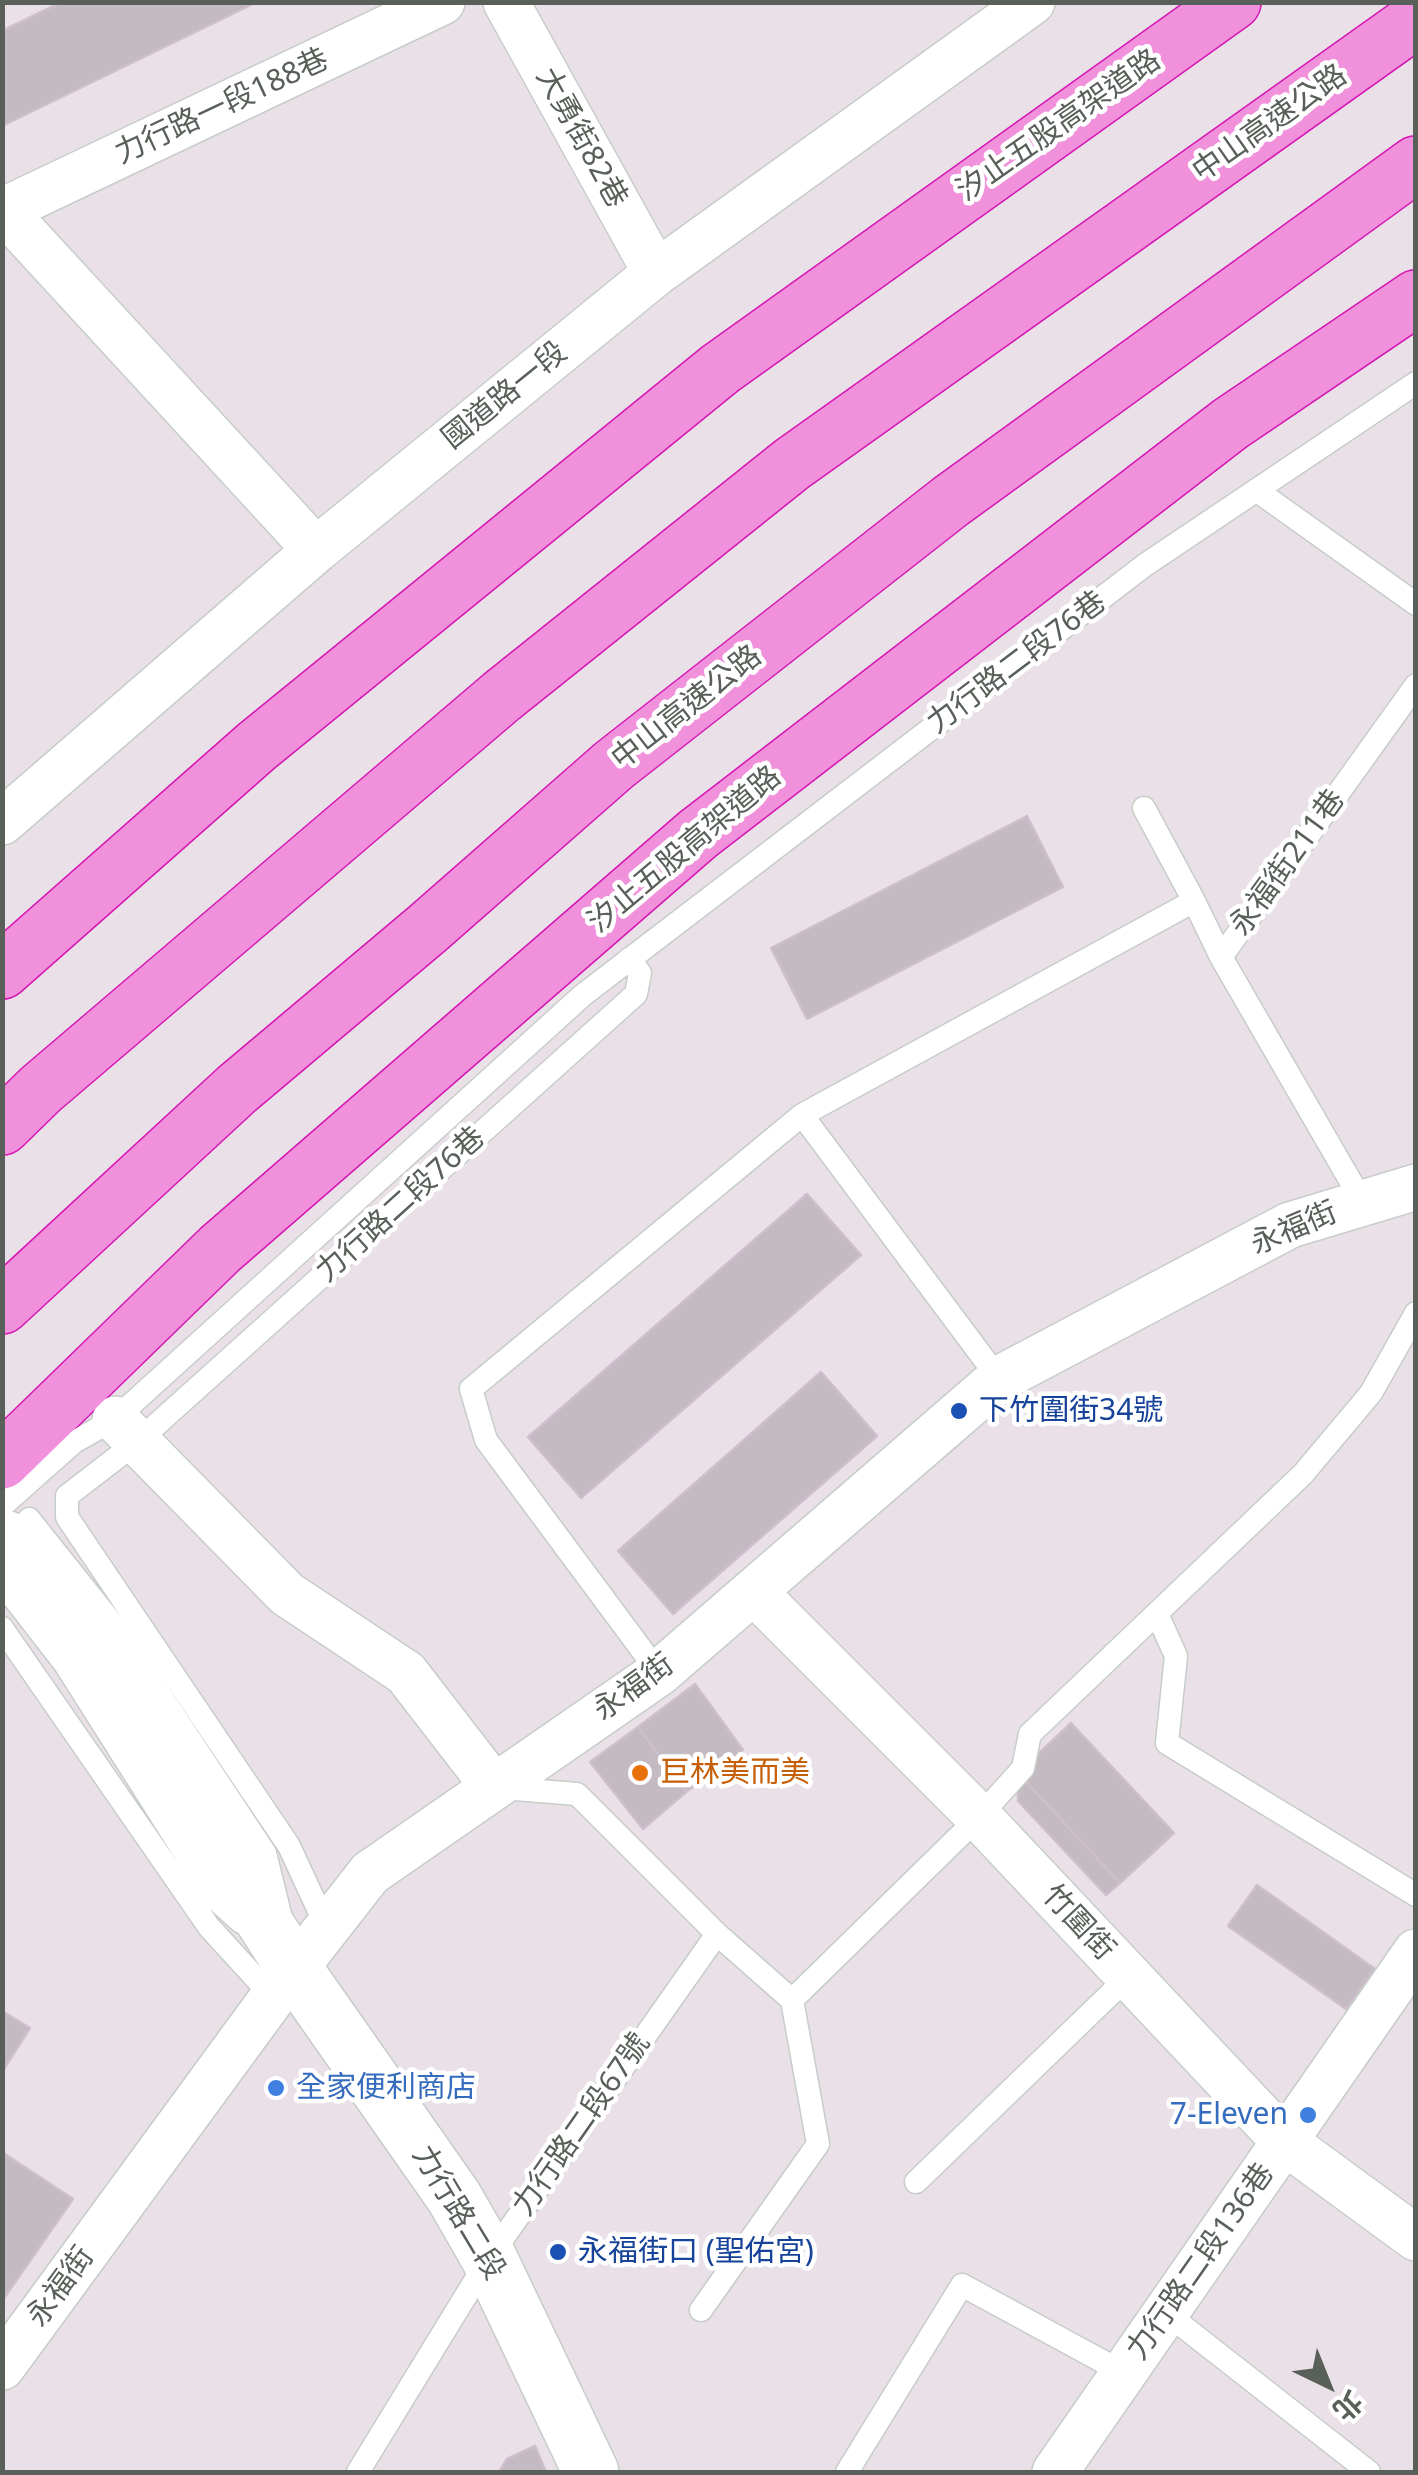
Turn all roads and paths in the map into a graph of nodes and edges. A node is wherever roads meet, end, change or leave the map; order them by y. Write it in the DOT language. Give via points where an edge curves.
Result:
graph roads {
  1 [pos="442,2"];
  2 [pos="506,2"];
  3 [pos="1032,2"];
  4 [pos="1233,2"];
  5 [pos="1416,20"];
  6 [pos="1416,164"];
  7 [pos="3,211"];
  8 [pos="656,273"];
  9 [pos="1416,298"];
  10 [pos="1416,383"];
  11 [pos="1256,490"];
  12 [pos="316,550"];
  13 [pos="1416,604"];
  14 [pos="1416,686"];
  15 [pos="1144,808"];
  16 [pos="2,822"];
  17 [pos="1194,900"];
  18 [pos="1221,957"];
  19 [pos="628,959"];
  20 [pos="2,971"];
  21 [pos="802,1114"];
  22 [pos="2,1127"];
  23 [pos="1416,1187"];
  24 [pos="1362,1202"];
  25 [pos="2,1306"];
  26 [pos="1416,1313"];
  27 [pos="999,1379"];
  28 [pos="126,1430"];
  29 [pos="2,1461"];
  30 [pos="10,1536"];
  31 [pos="754,1592"];
  32 [pos="1157,1614"];
  33 [pos="2,1628"];
  34 [pos="659,1673"];
  35 [pos="494,1788"];
  36 [pos="979,1818"];
  37 [pos="1416,1895"];
  38 [pos="326,1926"];
  39 [pos="717,1934"];
  40 [pos="1414,1955"];
  41 [pos="1129,1976"];
  42 [pos="284,1984"];
  43 [pos="792,2000"];
  44 [pos="1285,2142"];
  45 [pos="916,2182"];
  46 [pos="1416,2238"];
  47 [pos="489,2258"];
  48 [pos="701,2310"];
  49 [pos="1166,2313"];
  50 [pos="2,2367"];
  51 [pos="1124,2373"];
  52 [pos="358,2472"];
  53 [pos="591,2472"];
  54 [pos="847,2472"];
  55 [pos="1055,2472"];
  56 [pos="1368,2472"];
  1 -- 7 [label="street, 力行路一段188巷"];
  2 -- 8 [label="street, 大勇街82巷"];
  3 -- 8 [label="street, 國道路一段"];
  4 -- 20 [label="highway, 汐止五股高架道路" via="720,368 258,746"];
  5 -- 22 [label="highway, 中山高速公路" via="792,464 502,696"];
  6 -- 25 [label="highway, 中山高速公路" via="952,501 614,764 238,1089"];
  7 -- 12 [label="street"];
  8 -- 12 [label="street, 國道路一段"];
  9 -- 29 [label="highway, 汐止五股高架道路" via="1230,424 698,834 220,1249"];
  10 -- 11 [label="lane, 力行路二段76巷"];
  11 -- 13 [label="lane"];
  11 -- 19 [label="lane, 力行路二段76巷" via="1146,565"];
  12 -- 16 [label="street, 國道路一段"];
  14 -- 18 [label="lane, 永福街211巷"];
  15 -- 17 [label="lane"];
  17 -- 18 [label="lane"];
  17 -- 21 [label="lane"];
  18 -- 24 [label="lane, 永福街211巷"];
  19 -- 28 [label="lane, 力行路二段76巷"];
  19 -- 28 [label="lane, 力行路二段76巷" via="640,973 636,994"];
  21 -- 27 [label="lane"];
  21 -- 34 [label="lane" via="471,1389 486,1440"];
  23 -- 24 [label="street, 永福街"];
  24 -- 27 [label="street, 永福街" via="1290,1224"];
  26 -- 32 [label="lane" via="1371,1393 1314,1460"];
  27 -- 31 [label="street, 永福街"];
  28 -- 30 [label="lane" via="74,1442"];
  28 -- 35 [label="street" via="287,1594 406,1674"];
  28 -- 38 [label="lane" via="67,1496 67,1517 289,1846"];
  30 -- 42 [label="street, 力行路二段" via="93,1654"];
  31 -- 34 [label="street, 永福街"];
  31 -- 36 [label="street, 竹圍街"];
  32 -- 36 [label="lane" via="1030,1734 1023,1768"];
  32 -- 37 [label="lane" via="1176,1656 1167,1743"];
  33 -- 42 [label="lane, 力行路二段" via="209,1927"];
  34 -- 35 [label="street, 永福街"];
  35 -- 38 [label="street, 永福街" via="370,1873"];
  35 -- 39 [label="lane" via="577,1794"];
  36 -- 41 [label="street, 竹圍街"];
  36 -- 43 [label="lane"];
  38 -- 42 [label="street, 永福街"];
  39 -- 43 [label="lane"];
  39 -- 47 [label="lane, 力行路二段67號"];
  40 -- 44 [label="street, 力行路二段136巷"];
  41 -- 44 [label="street, 竹圍街"];
  41 -- 45 [label="lane"];
  42 -- 47 [label="street, 力行路二段" via="454,2196"];
  42 -- 50 [label="street, 永福街"];
  43 -- 48 [label="lane" via="818,2144"];
  44 -- 46 [label="street, 竹圍街"];
  44 -- 49 [label="street, 力行路二段136巷"];
  47 -- 52 [label="lane, 力行路二段67號"];
  47 -- 53 [label="street, 力行路二段"];
  49 -- 51 [label="street, 力行路二段136巷"];
  49 -- 56 [label="lane"];
  51 -- 54 [label="lane" via="962,2286"];
  51 -- 55 [label="street, 力行路二段136巷"];
}
